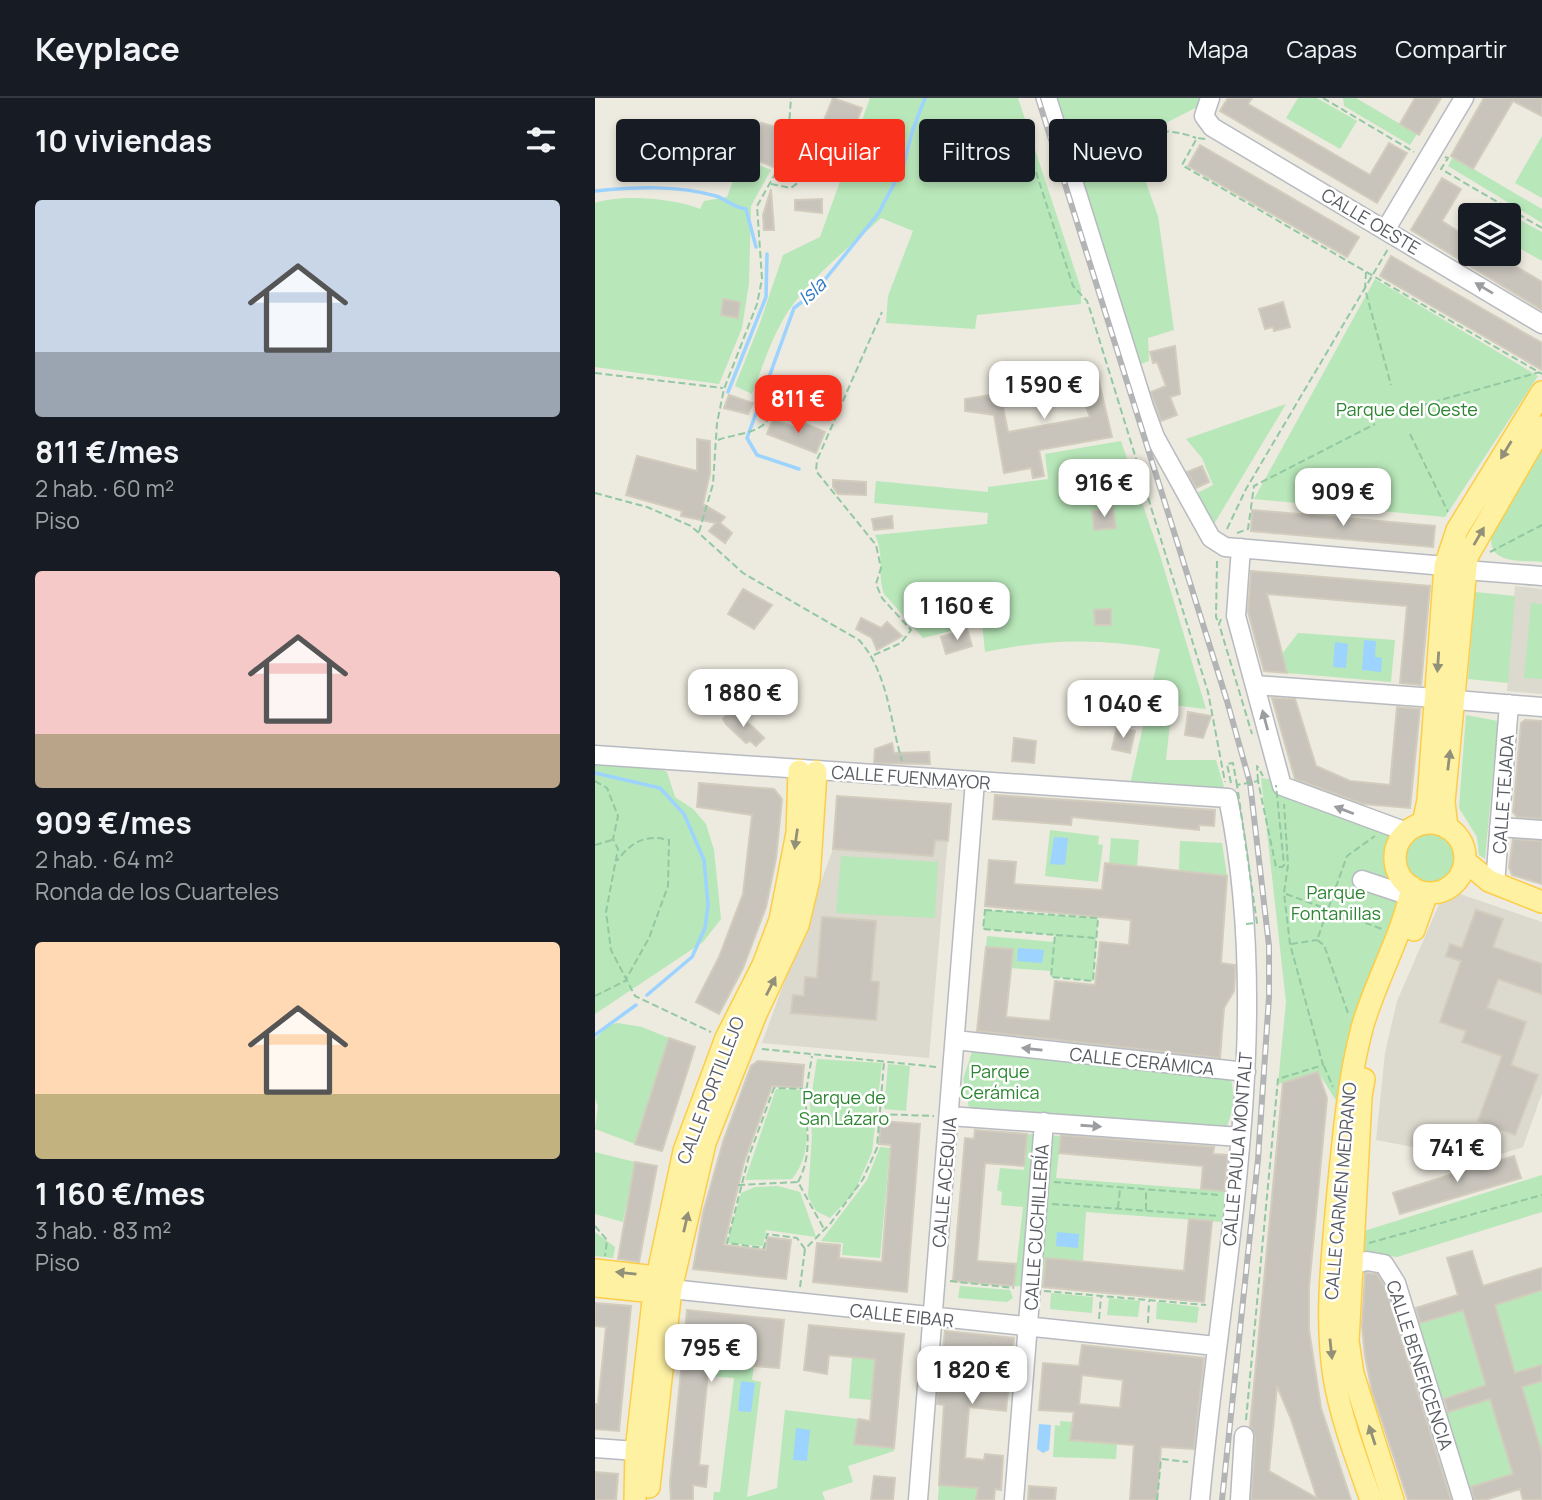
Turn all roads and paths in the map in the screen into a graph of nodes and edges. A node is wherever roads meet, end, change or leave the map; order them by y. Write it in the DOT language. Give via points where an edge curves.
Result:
graph roads {
  1 [pos="791,98"];
  2 [pos="1047,98"];
  3 [pos="1210,98"];
  4 [pos="1464,98"];
  5 [pos="1053,119"];
  6 [pos="1208,122"];
  7 [pos="1167,132"];
  8 [pos="1197,138"];
  9 [pos="1036,172"];
  10 [pos="799,182"];
  11 [pos="1072,182"];
  12 [pos="770,183"];
  13 [pos="1391,232"];
  14 [pos="1366,271"];
  15 [pos="1373,275"];
  16 [pos="1364,289"];
  17 [pos="882,312"];
  18 [pos="1542,324"];
  19 [pos="595,373"];
  20 [pos="1541,379"];
  21 [pos="1391,385"];
  22 [pos="724,388"];
  23 [pos="775,405"];
  24 [pos="1423,405"];
  25 [pos="1375,424"];
  26 [pos="1542,427"];
  27 [pos="1410,434"];
  28 [pos="716,441"];
  29 [pos="1251,481"];
  30 [pos="1254,486"];
  31 [pos="595,493"];
  32 [pos="1542,525"];
  33 [pos="1457,530"];
  34 [pos="699,532"];
  35 [pos="1218,538"];
  36 [pos="1239,541"];
  37 [pos="1465,569"];
  38 [pos="1542,576"];
  39 [pos="1219,624"];
  40 [pos="873,655"];
  41 [pos="1255,685"];
  42 [pos="1446,699"];
  43 [pos="1509,704"];
  44 [pos="1542,706"];
  45 [pos="595,755"];
  46 [pos="808,771"];
  47 [pos="906,776"];
  48 [pos="1265,780"];
  49 [pos="595,781"];
  50 [pos="975,781"];
  51 [pos="1258,781"];
  52 [pos="1279,785"];
  53 [pos="1232,789"];
  54 [pos="1406,827"];
  55 [pos="1499,827"];
  56 [pos="1447,828"];
  57 [pos="1542,830"];
  58 [pos="613,839"];
  59 [pos="595,845"];
  60 [pos="1465,861"];
  61 [pos="616,862"];
  62 [pos="1362,880"];
  63 [pos="1492,882"];
  64 [pos="1454,883"];
  65 [pos="1416,892"];
  66 [pos="1284,893"];
  67 [pos="1542,902"];
  68 [pos="1327,909"];
  69 [pos="1246,924"];
  70 [pos="1055,935"];
  71 [pos="1400,935"];
  72 [pos="1096,938"];
  73 [pos="1317,940"];
  74 [pos="1290,944"];
  75 [pos="625,981"];
  76 [pos="595,996"];
  77 [pos="686,1022"];
  78 [pos="955,1040"];
  79 [pos="1358,1044"];
  80 [pos="743,1047"];
  81 [pos="812,1055"];
  82 [pos="884,1061"];
  83 [pos="953,1068"];
  84 [pos="1246,1072"];
  85 [pos="807,1089"];
  86 [pos="880,1114"];
  87 [pos="949,1116"];
  88 [pos="1044,1122"];
  89 [pos="1240,1137"];
  90 [pos="1039,1180"];
  91 [pos="798,1182"];
  92 [pos="740,1185"];
  93 [pos="1120,1187"];
  94 [pos="1146,1189"];
  95 [pos="1542,1195"];
  96 [pos="1234,1197"];
  97 [pos="1037,1202"];
  98 [pos="1118,1209"];
  99 [pos="1146,1211"];
  100 [pos="1231,1217"];
  101 [pos="595,1226"];
  102 [pos="824,1230"];
  103 [pos="607,1240"];
  104 [pos="804,1249"];
  105 [pos="1351,1257"];
  106 [pos="595,1270"];
  107 [pos="936,1280"];
  108 [pos="595,1286"];
  109 [pos="660,1286"];
  110 [pos="1031,1290"];
  111 [pos="1101,1296"];
  112 [pos="1149,1300"];
  113 [pos="798,1303"];
  114 [pos="1221,1306"];
  115 [pos="933,1318"];
  116 [pos="1028,1328"];
  117 [pos="1098,1334"];
  118 [pos="1147,1339"];
  119 [pos="1216,1346"];
  120 [pos="1244,1436"];
  121 [pos="595,1448"];
  122 [pos="636,1451"];
  123 [pos="1203,1463"];
  124 [pos="635,1500"];
  125 [pos="649,1500"];
  126 [pos="918,1500"];
  127 [pos="1014,1500"];
  128 [pos="1157,1500"];
  129 [pos="1200,1500"];
  130 [pos="1240,1500"];
  131 [pos="1371,1500"];
  132 [pos="1393,1500"];
  133 [pos="1463,1500"];
  1 -- 12 [label="path" via="787,153"];
  2 -- 5 [label="street"];
  3 -- 6 [label="street"];
  4 -- 13 [label="street"];
  6 -- 8 [label="path" via="1204,142"];
  6 -- 13 [label="street, CALLE OESTE"];
  7 -- 8 [label="path"];
  8 -- 14 [label="path" via="1182,165"];
  9 -- 53 [label="path" via="1073,286 1087,302 1208,692"];
  10 -- 12 [label="path" via="791,188"];
  11 -- 35 [label="street" via="1155,437"];
  12 -- 22 [label="path" via="757,206 762,279 757,304"];
  13 -- 15 [label="path"];
  18 -- 13 [label="street, CALLE OESTE, one-way"];
  14 -- 15 [label="path"];
  14 -- 16 [label="path"];
  15 -- 16 [label="path"];
  15 -- 20 [label="path"];
  16 -- 21 [label="path"];
  16 -- 29 [label="path"];
  17 -- 40 [label="path" via="817,460 817,471 876,545 881,568 876,584 882,598 911,630 901,643"];
  19 -- 22 [label="path"];
  20 -- 24 [label="path"];
  20 -- 33 [label="main road, one-way"];
  22 -- 28 [label="path"];
  23 -- 28 [label="path" via="768,420 755,430"];
  25 -- 30 [label="path"];
  37 -- 26 [label="main road, one-way" via="1467,557"];
  27 -- 33 [label="path"];
  28 -- 34 [label="path" via="713,484"];
  29 -- 30 [label="path"];
  29 -- 35 [label="path"];
  30 -- 36 [label="path" via="1248,529"];
  31 -- 34 [label="path" via="647,507"];
  32 -- 37 [label="path"];
  33 -- 37 [label="main road"];
  34 -- 40 [label="path" via="743,573 859,640"];
  35 -- 36 [label="street" via="1225,547"];
  35 -- 39 [label="path"];
  36 -- 37 [label="street"];
  36 -- 41 [label="street" via="1235,616"];
  37 -- 38 [label="street"];
  37 -- 42 [label="main road"];
  40 -- 47 [label="path"];
  41 -- 42 [label="street"];
  52 -- 41 [label="street, one-way"];
  42 -- 43 [label="street"];
  42 -- 54 [label="main road" via="1428,800"];
  56 -- 42 [label="main road, one-way"];
  43 -- 44 [label="street"];
  43 -- 55 [label="street, CALLE TEJADA"];
  45 -- 46 [label="street, CALLE FUENMAYOR"];
  46 -- 47 [label="street, CALLE FUENMAYOR"];
  80 -- 46 [label="main road, CALLE PORTILLEJO, one-way" via="798,925 809,879"];
  46 -- 109 [label="main road, CALLE PORTILLEJO, one-way" via="780,920 764,965 726,1038 684,1150"];
  47 -- 50 [label="street, CALLE FUENMAYOR"];
  48 -- 51 [label="path" via="1257,766"];
  49 -- 58 [label="path" via="607,788 614,800 618,816"];
  50 -- 53 [label="street, CALLE FUENMAYOR"];
  50 -- 78 [label="street, CALLE ACEQUIA"];
  51 -- 52 [label="path, bridge" via="1276,867 1282,867"];
  51 -- 53 [label="path, bridge"];
  54 -- 52 [label="street, one-way"];
  52 -- 66 [label="path" via="1288,865"];
  53 -- 53 [label="path" via="1227,764 1233,763"];
  53 -- 69 [label="street, CALLE PAULA MONTALT"];
  53 -- 69 [label="path, bridge" via="1257,923"];
  54 -- 56 [label="main road"];
  54 -- 65 [label="main road" via="1395,861 1403,880"];
  54 -- 68 [label="path" via="1347,856"];
  55 -- 57 [label="street"];
  55 -- 63 [label="street, CALLE TEJADA"];
  56 -- 60 [label="main road" via="1461,842"];
  58 -- 59 [label="path"];
  58 -- 61 [label="path" via="618,849"];
  60 -- 63 [label="main road"];
  60 -- 64 [label="main road"];
  61 -- 75 [label="path" via="606,930"];
  61 -- 75 [label="path" via="631,843 655,837 669,840 668,886 649,939"];
  62 -- 65 [label="street"];
  63 -- 64 [label="main road"];
  63 -- 67 [label="main road"];
  64 -- 65 [label="main road" via="1438,892"];
  65 -- 71 [label="main road, CALLE CARMEN MEDRANO"];
  65 -- 105 [label="main road, CALLE CARMEN MEDRANO" via="1378,1014 1361,1097"];
  66 -- 68 [label="path"];
  66 -- 74 [label="path"];
  68 -- 71 [label="path"];
  68 -- 73 [label="path"];
  69 -- 84 [label="street, CALLE PAULA MONTALT"];
  70 -- 72 [label="path"];
  70 -- 72 [label="path" via="1051,977 1093,981"];
  70 -- 72 [label="path" via="983,929 985,910 1098,918"];
  71 -- 79 [label="main road, CALLE CARMEN MEDRANO" via="1367,1009"];
  73 -- 74 [label="path"];
  73 -- 79 [label="path" via="1324,945"];
  74 -- 120 [label="path" via="1323,1065 1278,1079"];
  75 -- 76 [label="path"];
  75 -- 77 [label="path" via="635,996"];
  78 -- 83 [label="street, CALLE ACEQUIA"];
  84 -- 78 [label="street, CALLE CERÁMICA, one-way"];
  79 -- 131 [label="main road, CALLE CARMEN MEDRANO, one-way" via="1344,1113 1329,1281 1330,1331 1343,1416"];
  80 -- 81 [label="path"];
  109 -- 80 [label="main road, CALLE PORTILLEJO, one-way" via="705,1143"];
  81 -- 82 [label="path"];
  81 -- 85 [label="path"];
  82 -- 83 [label="path"];
  82 -- 86 [label="path"];
  83 -- 87 [label="street, CALLE ACEQUIA"];
  84 -- 89 [label="street, CALLE PAULA MONTALT"];
  85 -- 91 [label="path" via="807,1166"];
  85 -- 92 [label="path" via="774,1088"];
  86 -- 87 [label="path"];
  86 -- 102 [label="path" via="877,1148 863,1179"];
  87 -- 88 [label="street"];
  87 -- 107 [label="street, CALLE ACEQUIA"];
  88 -- 89 [label="street, one-way"];
  88 -- 90 [label="street, CALLE CUCHILLERÍA"];
  89 -- 96 [label="street, CALLE PAULA MONTALT"];
  90 -- 93 [label="path"];
  90 -- 97 [label="street, CALLE CUCHILLERÍA"];
  91 -- 92 [label="path"];
  91 -- 102 [label="path"];
  92 -- 104 [label="path" via="727,1243 765,1248 767,1234 797,1238"];
  93 -- 94 [label="path"];
  93 -- 98 [label="path"];
  94 -- 96 [label="path"];
  94 -- 99 [label="path"];
  95 -- 105 [label="path"];
  96 -- 100 [label="street, CALLE PAULA MONTALT"];
  97 -- 98 [label="path"];
  97 -- 110 [label="street, CALLE CUCHILLERÍA"];
  98 -- 99 [label="path"];
  99 -- 100 [label="path"];
  100 -- 114 [label="street, CALLE PAULA MONTALT"];
  101 -- 103 [label="path"];
  102 -- 104 [label="path"];
  104 -- 113 [label="path"];
  132 -- 105 [label="main road, CALLE CARMEN MEDRANO, one-way" via="1353,1374 1348,1341"];
  105 -- 133 [label="street, CALLE BENEFICENCIA" via="1384,1264 1396,1283"];
  109 -- 106 [label="main road, CALLE EIBAR, one-way"];
  107 -- 110 [label="path"];
  107 -- 115 [label="street, CALLE ACEQUIA"];
  108 -- 109 [label="main road, CALLE EIBAR"];
  109 -- 113 [label="street, CALLE EIBAR"];
  109 -- 122 [label="main road, CALLE PORTILLEJO"];
  109 -- 125 [label="main road, CALLE PORTILLEJO"];
  110 -- 111 [label="path"];
  110 -- 116 [label="street, CALLE CUCHILLERÍA"];
  111 -- 112 [label="path"];
  111 -- 117 [label="path"];
  112 -- 114 [label="path"];
  112 -- 118 [label="path"];
  113 -- 115 [label="street, CALLE EIBAR"];
  114 -- 119 [label="street, CALLE PAULA MONTALT"];
  115 -- 116 [label="street, CALLE EIBAR"];
  115 -- 126 [label="street, CALLE ACEQUIA"];
  116 -- 117 [label="street, CALLE EIBAR"];
  116 -- 127 [label="street, CALLE CUCHILLERÍA"];
  117 -- 118 [label="street, CALLE EIBAR"];
  118 -- 119 [label="street, CALLE EIBAR"];
  119 -- 123 [label="street, CALLE PAULA MONTALT"];
  120 -- 130 [label="street"];
  121 -- 122 [label="street"];
  122 -- 124 [label="main road, CALLE PORTILLEJO"];
  123 -- 128 [label="path" via="1161,1459"];
  123 -- 129 [label="street, CALLE PAULA MONTALT"];
}
